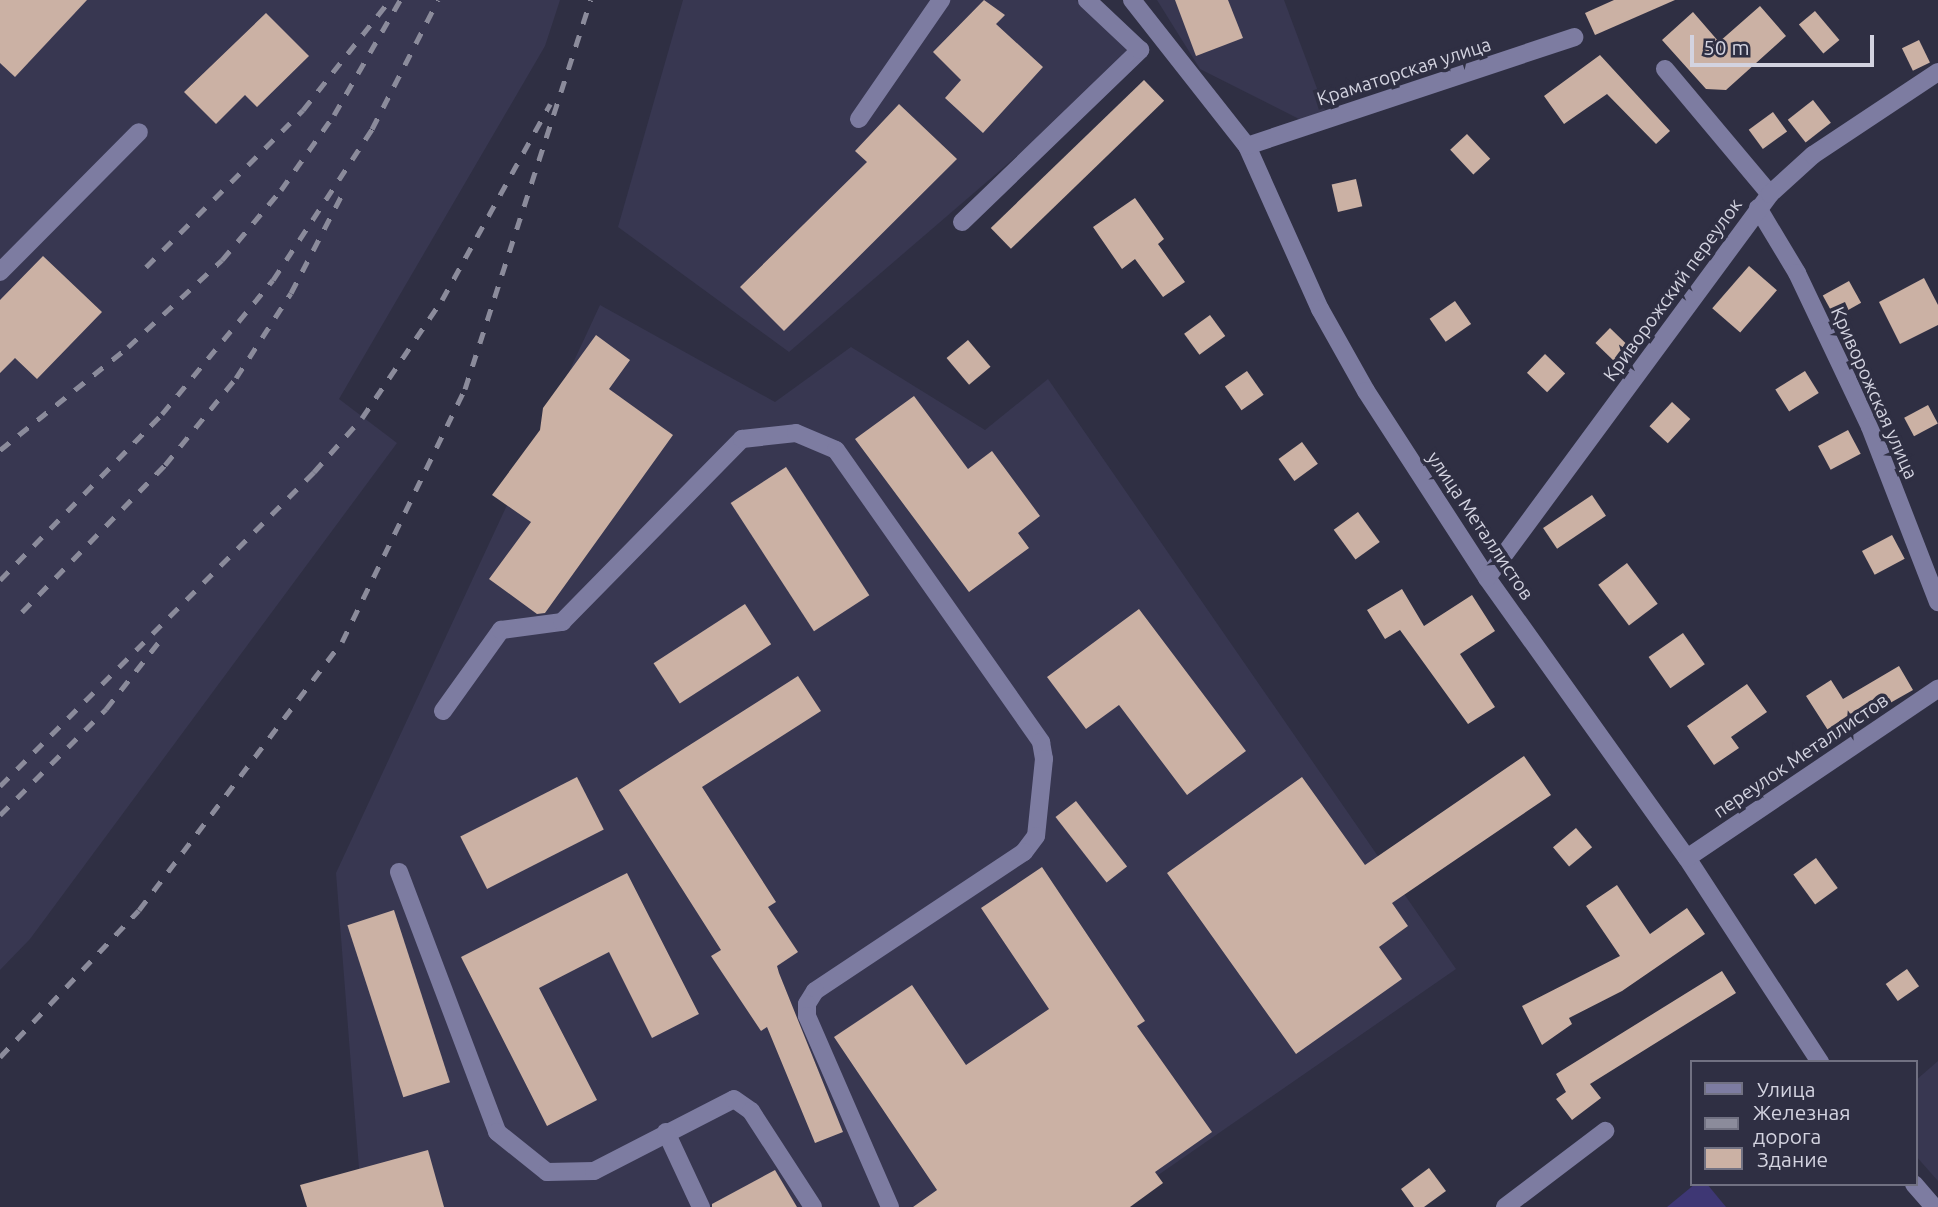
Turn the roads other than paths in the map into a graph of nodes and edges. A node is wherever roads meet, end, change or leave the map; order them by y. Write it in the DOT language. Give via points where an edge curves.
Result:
graph roads {
  1 [pos="941,0"];
  2 [pos="1087,0"];
  3 [pos="1132,0"];
  4 [pos="1574,37"];
  5 [pos="1665,69"];
  6 [pos="1938,72"];
  7 [pos="859,119"];
  8 [pos="139,132"];
  9 [pos="1247,146"];
  10 [pos="1770,194"];
  11 [pos="1758,208"];
  12 [pos="962,222"];
  13 [pos="0,272"];
  14 [pos="1487,578"];
  15 [pos="1938,601"];
  16 [pos="1938,689"];
  17 [pos="443,712"];
  18 [pos="1687,858"];
  19 [pos="399,872"];
  20 [pos="1819,1060"];
  21 [pos="1605,1131"];
  22 [pos="666,1132"];
  23 [pos="1916,1186"];
  24 [pos="701,1207"];
  25 [pos="813,1207"];
  26 [pos="890,1207"];
  27 [pos="1505,1207"];
  28 [pos="1934,1207"];
  1 -- 7 [label="street"];
  2 -- 12 [label="street" via="1140,50"];
  3 -- 9 [label="street, улица Металлистов"];
  4 -- 9 [label="street, Краматорская улица"];
  5 -- 10 [label="street"];
  6 -- 10 [label="street, Криворожский переулок" via="1813,155"];
  8 -- 13 [label="street"];
  9 -- 14 [label="street, улица Металлистов" via="1320,309"];
  10 -- 11 [label="street, Криворожский переулок"];
  11 -- 14 [label="street, Криворожский переулок"];
  11 -- 15 [label="street, Криворожская улица" via="1797,273 1870,427"];
  14 -- 18 [label="street, улица Металлистов"];
  16 -- 18 [label="street, переулок Металлистов"];
  17 -- 26 [label="street" via="501,630 562,622 742,439 796,433 836,450 1041,742 1044,759 1036,836 1024,852 815,991 807,1004 807,1016"];
  18 -- 20 [label="street, улица Металлистов"];
  19 -- 22 [label="street" via="497,1132 547,1172 594,1171"];
  21 -- 27 [label="street"];
  22 -- 24 [label="street"];
  22 -- 25 [label="street" via="734,1099 751,1111"];
  23 -- 28 [label="street"];
}
